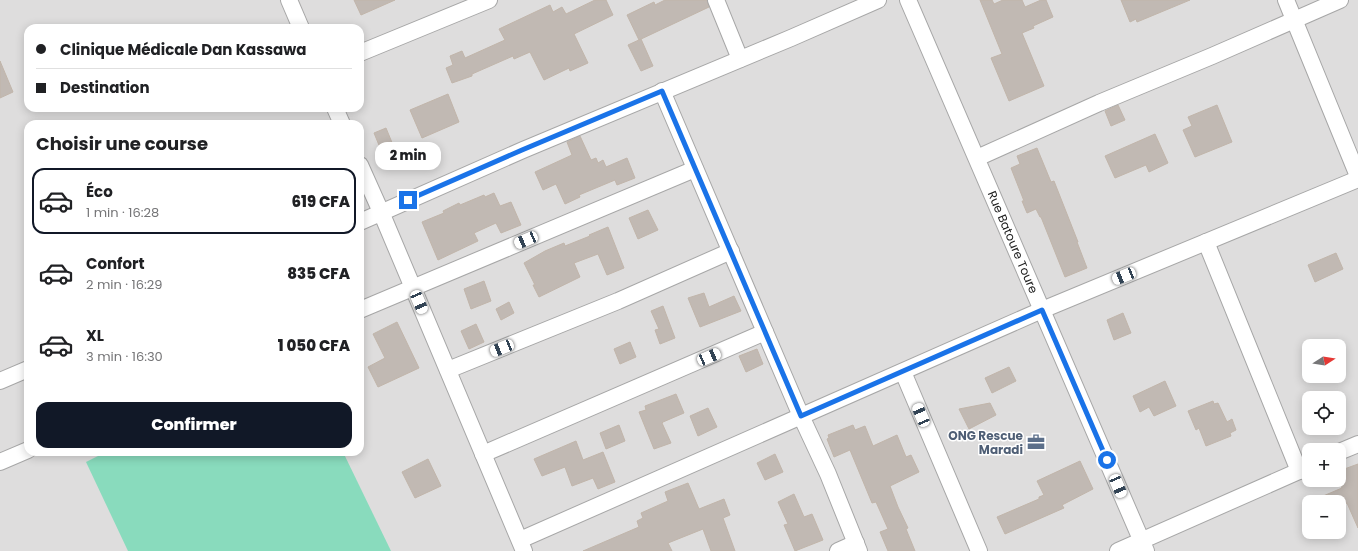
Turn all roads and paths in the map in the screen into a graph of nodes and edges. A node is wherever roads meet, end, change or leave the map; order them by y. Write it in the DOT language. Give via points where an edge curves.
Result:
graph roads {
  1 [pos="289,0"];
  2 [pos="489,0"];
  3 [pos="716,0"];
  4 [pos="878,0"];
  5 [pos="908,0"];
  6 [pos="1286,0"];
  7 [pos="1340,0"];
  8 [pos="1294,19"];
  9 [pos="299,24"];
  10 [pos="364,51"];
  11 [pos="740,59"];
  12 [pos="662,91"];
  13 [pos="977,158"];
  14 [pos="695,169"];
  15 [pos="364,174"];
  16 [pos="1358,178"];
  17 [pos="381,212"];
  18 [pos="364,220"];
  19 [pos="1206,242"];
  20 [pos="730,251"];
  21 [pos="413,288"];
  22 [pos="364,308"];
  23 [pos="1042,310"];
  24 [pos="765,332"];
  25 [pos="448,370"];
  26 [pos="24,371"];
  27 [pos="903,372"];
  28 [pos="0,381"];
  29 [pos="801,416"];
  30 [pos="1358,444"];
  31 [pos="1346,449"];
  32 [pos="24,452"];
  33 [pos="483,454"];
  34 [pos="0,462"];
  35 [pos="1302,463"];
  36 [pos="1302,469"];
  37 [pos="522,546"];
  38 [pos="1144,546"];
  39 [pos="858,547"];
  40 [pos="838,551"];
  41 [pos="979,551"];
  42 [pos="1118,551"];
  1 -- 9 [label="street"];
  2 -- 10 [label="street"];
  3 -- 11 [label="street"];
  4 -- 11 [label="street"];
  5 -- 13 [label="street, Rue Batoure Toure"];
  6 -- 8 [label="street"];
  7 -- 8 [label="street"];
  8 -- 13 [label="street"];
  8 -- 16 [label="street"];
  11 -- 12 [label="street"];
  12 -- 14 [label="street"];
  12 -- 17 [label="street"];
  13 -- 23 [label="street, Rue Batoure Toure"];
  14 -- 20 [label="street"];
  14 -- 21 [label="street"];
  15 -- 17 [label="street"];
  16 -- 19 [label="street"];
  17 -- 18 [label="street"];
  17 -- 21 [label="street"];
  19 -- 23 [label="street"];
  19 -- 35 [label="street"];
  20 -- 24 [label="street"];
  20 -- 25 [label="street" via="610,304"];
  21 -- 22 [label="street"];
  21 -- 25 [label="street"];
  23 -- 27 [label="street"];
  23 -- 38 [label="street, Rue Batoure Toure"];
  24 -- 29 [label="street"];
  24 -- 33 [label="street"];
  25 -- 33 [label="street"];
  26 -- 28 [label="street"];
  27 -- 29 [label="street"];
  27 -- 41 [label="street"];
  29 -- 37 [label="street"];
  29 -- 39 [label="street"];
  30 -- 31 [label="street"];
  32 -- 34 [label="street"];
  33 -- 37 [label="street"];
  36 -- 38 [label="street"];
  38 -- 42 [label="street"];
  39 -- 40 [label="street"];
}
